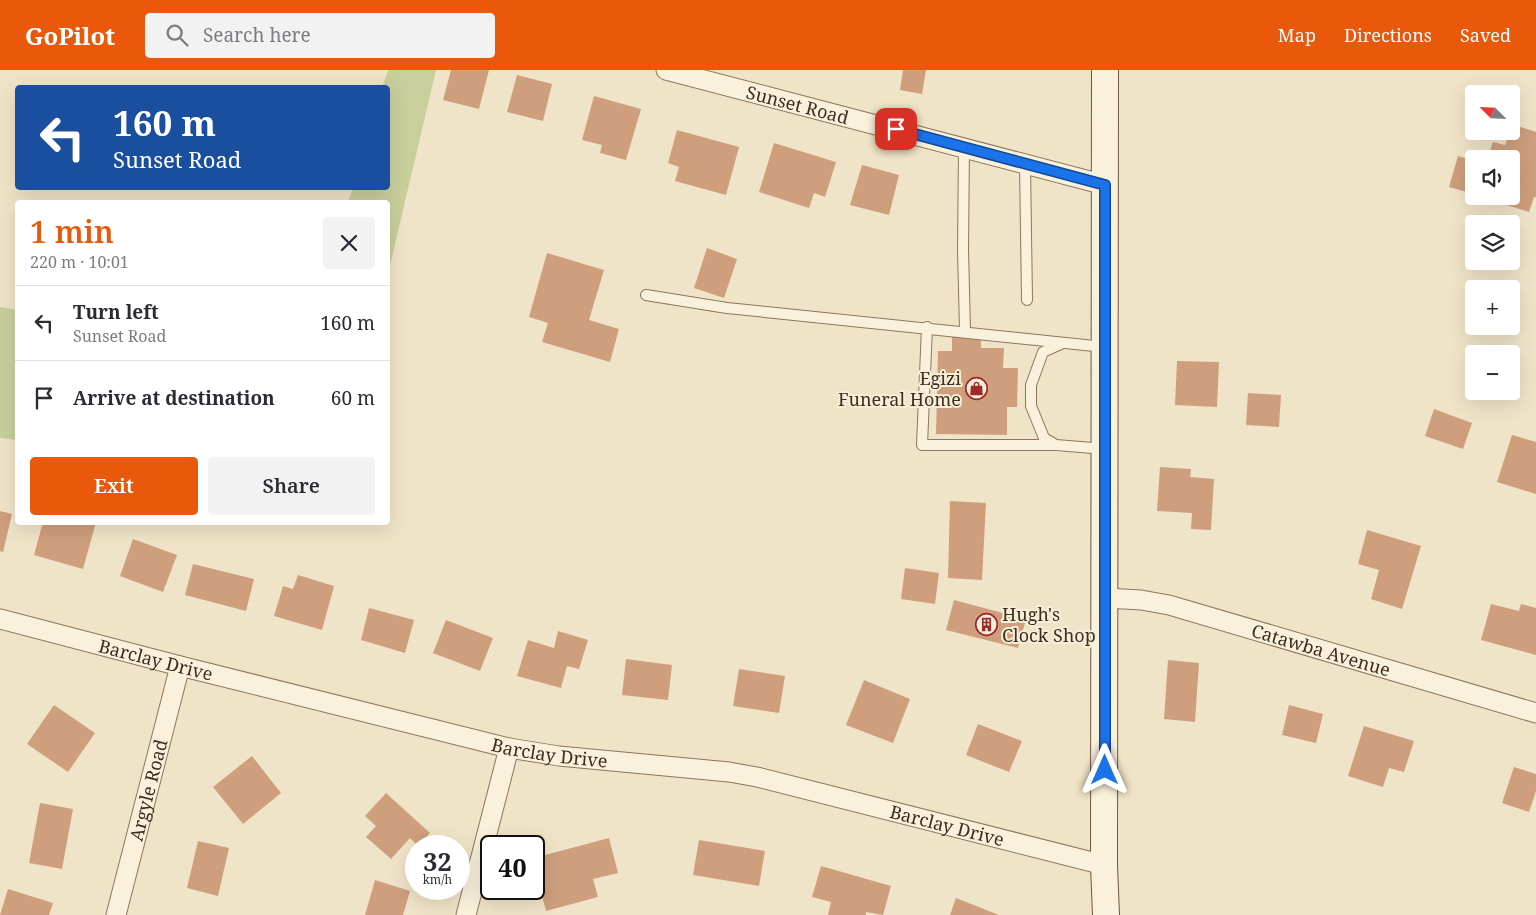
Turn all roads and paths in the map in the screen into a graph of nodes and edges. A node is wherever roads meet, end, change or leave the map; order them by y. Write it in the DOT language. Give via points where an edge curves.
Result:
graph roads {
  1 [pos="666,70"];
  2 [pos="1105,70"];
  3 [pos="964,148"];
  4 [pos="1025,164"];
  5 [pos="1105,185"];
  6 [pos="646,295"];
  7 [pos="1027,300"];
  8 [pos="926,327"];
  9 [pos="965,331"];
  10 [pos="1064,343"];
  11 [pos="1105,347"];
  12 [pos="1056,445"];
  13 [pos="1106,449"];
  14 [pos="1106,598"];
  15 [pos="0,619"];
  16 [pos="180,666"];
  17 [pos="1536,713"];
  18 [pos="509,748"];
  19 [pos="1104,865"];
  20 [pos="116,915"];
  21 [pos="466,915"];
  22 [pos="1106,915"];
  1 -- 3 [label="street, Sunset Road"];
  2 -- 5 [label="street"];
  3 -- 4 [label="street, Sunset Road"];
  3 -- 9 [label="lane"];
  4 -- 5 [label="street, Sunset Road"];
  4 -- 7 [label="lane"];
  5 -- 11 [label="street"];
  6 -- 8 [label="lane" via="727,308"];
  8 -- 9 [label="lane"];
  8 -- 12 [label="lane" via="922,445"];
  9 -- 10 [label="lane"];
  10 -- 11 [label="lane"];
  10 -- 12 [label="lane" via="1043,352 1031,385 1031,406 1044,438"];
  11 -- 13 [label="street"];
  12 -- 13 [label="lane"];
  13 -- 14 [label="street"];
  14 -- 17 [label="street, Catawba Avenue" via="1169,605"];
  14 -- 19 [label="street"];
  15 -- 16 [label="street, Barclay Drive"];
  16 -- 18 [label="street, Barclay Drive"];
  16 -- 20 [label="street, Argyle Road"];
  18 -- 19 [label="street, Barclay Drive" via="559,756 730,772"];
  18 -- 21 [label="street"];
  19 -- 22 [label="street"];
}
